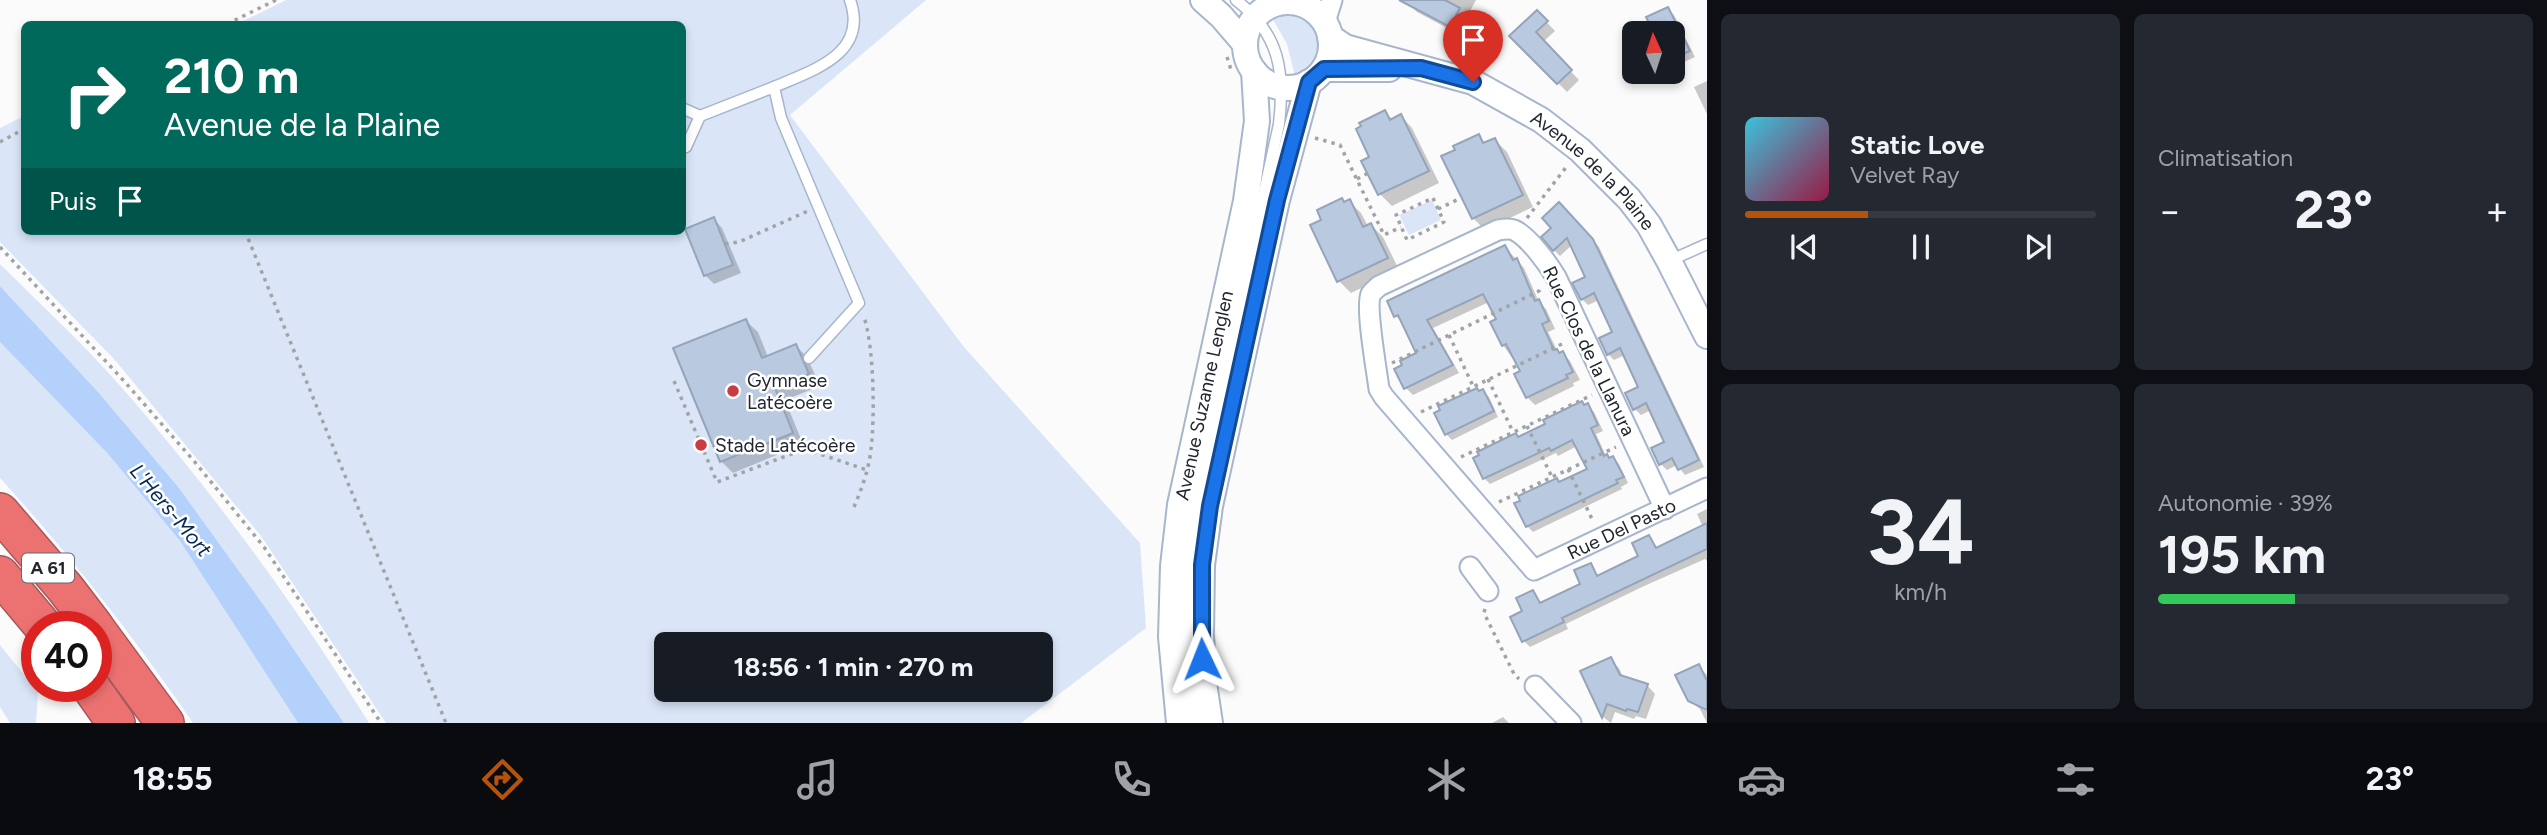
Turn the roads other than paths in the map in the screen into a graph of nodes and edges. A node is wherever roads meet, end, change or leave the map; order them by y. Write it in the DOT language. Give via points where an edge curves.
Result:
graph roads {
  1 [pos="850,0"];
  2 [pos="1203,0"];
  3 [pos="1236,0"];
  4 [pos="1292,1"];
  5 [pos="1255,17"];
  6 [pos="1329,20"];
  7 [pos="1245,44"];
  8 [pos="1421,68"];
  9 [pos="1254,71"];
  10 [pos="1316,75"];
  11 [pos="774,87"];
  12 [pos="1282,87"];
  13 [pos="686,110"];
  14 [pos="700,117"];
  15 [pos="686,147"];
  16 [pos="1707,244"];
  17 [pos="1670,261"];
  18 [pos="1707,336"];
  19 [pos="809,358"];
  20 [pos="1707,488"];
  21 [pos="1665,509"];
  22 [pos="0,512"];
  23 [pos="1470,567"];
  24 [pos="1534,570"];
  25 [pos="0,575"];
  26 [pos="1487,597"];
  27 [pos="30,611"];
  28 [pos="82,611"];
  29 [pos="112,651"];
  30 [pos="1535,687"];
  31 [pos="101,702"];
  32 [pos="116,723"];
  33 [pos="165,723"];
  34 [pos="1179,723"];
  35 [pos="1194,723"];
  36 [pos="1210,723"];
  37 [pos="1572,723"];
  1 -- 11 [label="lane" via="855,15 848,44 832,60"];
  2 -- 7 [label="street"];
  3 -- 5 [label="lane"];
  4 -- 5 [label="street" via="1267,7"];
  4 -- 6 [label="street, Avenue de la Plaine"];
  5 -- 7 [label="street"];
  5 -- 12 [label="lane" via="1275,49"];
  6 -- 8 [label="street, Avenue de la Plaine" via="1345,47"];
  6 -- 10 [label="street, Avenue Suzanne Lenglen" via="1329,57"];
  7 -- 9 [label="street, Avenue Suzanne Lenglen"];
  8 -- 10 [label="street, Avenue de la Plaine"];
  8 -- 17 [label="street, Avenue de la Plaine" via="1473,82 1557,131 1629,199"];
  9 -- 12 [label="street"];
  9 -- 34 [label="street, Avenue Suzanne Lenglen" via="1257,121 1246,201 1180,505 1171,637"];
  10 -- 12 [label="street, Avenue de la Plaine" via="1297,87"];
  10 -- 36 [label="street, Avenue Suzanne Lenglen" via="1277,200 1210,506 1202,565 1201,635"];
  11 -- 14 [label="lane"];
  11 -- 19 [label="lane" via="781,118 859,303"];
  12 -- 35 [label="lane" via="1277,131 1195,507 1186,637"];
  13 -- 14 [label="lane"];
  14 -- 15 [label="lane"];
  16 -- 17 [label="lane"];
  17 -- 18 [label="street, Avenue de la Plaine"];
  20 -- 21 [label="street, Rue Del Pasto"];
  21 -- 24 [label="street, Rue Del Pasto"];
  21 -- 24 [label="street, Rue Clos de la Llanura" via="1547,262 1517,231 1497,230 1371,293 1377,367 1384,397"];
  22 -- 28 [label="highway, A 61"];
  23 -- 26 [label="street"];
  25 -- 27 [label="highway, A 61"];
  29 -- 33 [label="highway, A 61"];
  30 -- 37 [label="street"];
  31 -- 32 [label="highway"];
}
